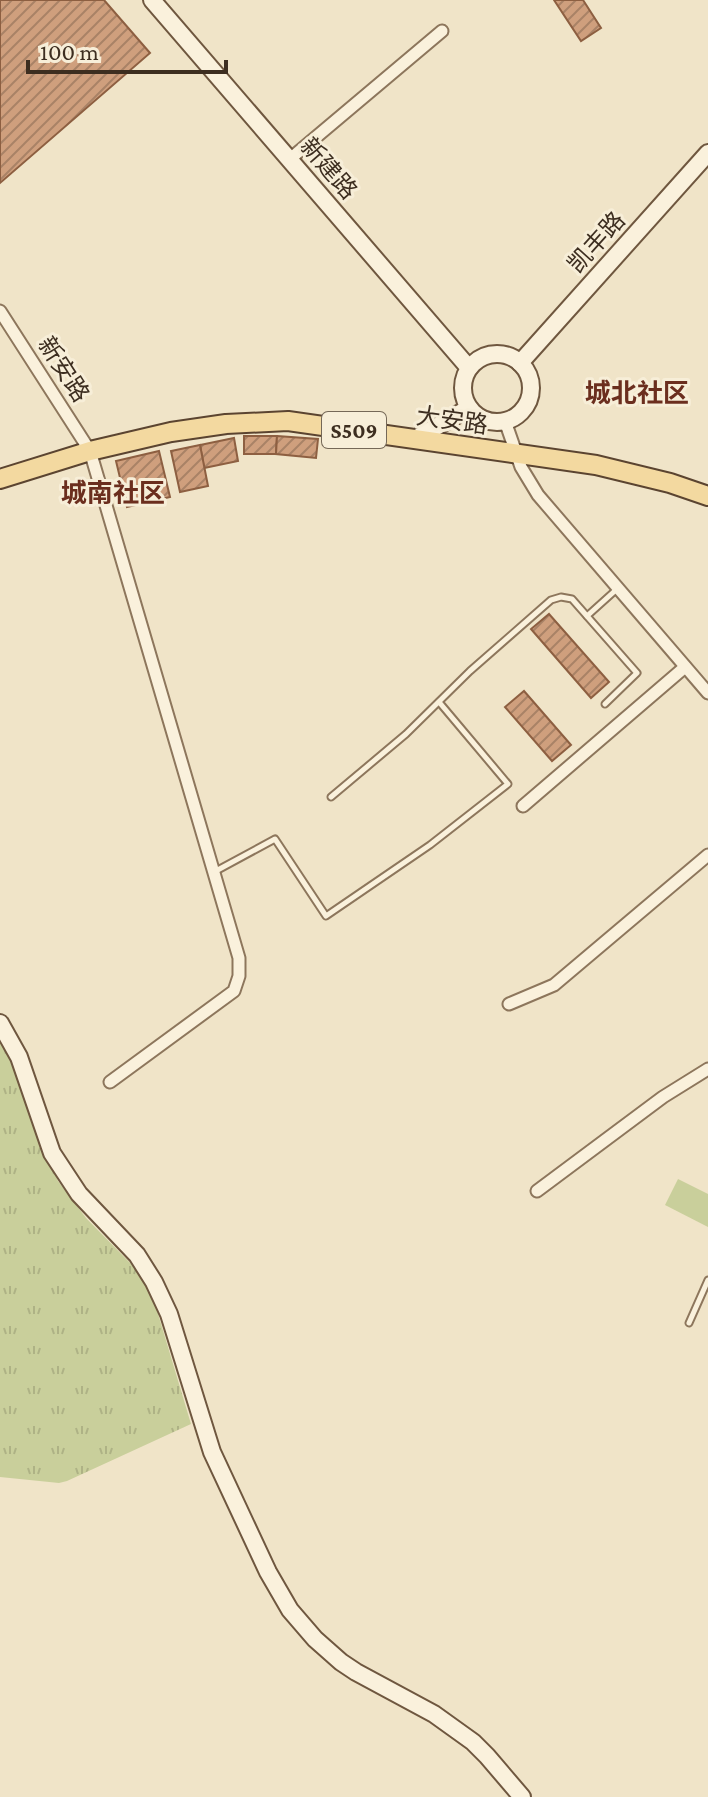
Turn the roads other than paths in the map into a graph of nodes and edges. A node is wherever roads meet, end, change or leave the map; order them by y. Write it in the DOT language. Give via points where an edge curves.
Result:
graph roads {
  1 [pos="152,0"];
  2 [pos="442,31"];
  3 [pos="708,153"];
  4 [pos="290,159"];
  5 [pos="0,311"];
  6 [pos="520,363"];
  7 [pos="469,368"];
  8 [pos="469,408"];
  9 [pos="505,421"];
  10 [pos="415,439"];
  11 [pos="90,451"];
  12 [pos="515,453"];
  13 [pos="0,479"];
  14 [pos="708,496"];
  15 [pos="618,588"];
  16 [pos="587,616"];
  17 [pos="685,667"];
  18 [pos="708,693"];
  19 [pos="439,702"];
  20 [pos="605,704"];
  21 [pos="331,797"];
  22 [pos="523,806"];
  23 [pos="708,855"];
  24 [pos="214,872"];
  25 [pos="509,1004"];
  26 [pos="0,1023"];
  27 [pos="708,1069"];
  28 [pos="110,1082"];
  29 [pos="537,1191"];
  30 [pos="708,1280"];
  31 [pos="689,1323"];
  32 [pos="522,1797"];
  1 -- 4 [label="street, 新建路"];
  2 -- 4 [label="street"];
  3 -- 6 [label="street, 凯丰路"];
  4 -- 7 [label="street, 新建路"];
  5 -- 11 [label="street, 新安路"];
  6 -- 7 [label="street" via="498,353 481,357"];
  6 -- 9 [label="street" via="529,375 530,398 522,412"];
  7 -- 8 [label="street" via="463,384"];
  8 -- 9 [label="street" via="490,422"];
  8 -- 10 [label="street"];
  9 -- 12 [label="street"];
  10 -- 11 [label="main road, 大安路 / S509" via="288,421 257,422 183,430"];
  10 -- 12 [label="main road, 大安路 / S509"];
  11 -- 13 [label="main road, 大安路 / S509"];
  11 -- 24 [label="street, 新安路"];
  12 -- 14 [label="main road, 大安路 / S509" via="621,470"];
  12 -- 15 [label="street" via="538,495"];
  15 -- 16 [label="lane"];
  15 -- 17 [label="street"];
  16 -- 19 [label="lane" via="572,599 551,600"];
  16 -- 20 [label="lane" via="637,673"];
  17 -- 18 [label="street"];
  17 -- 22 [label="street"];
  19 -- 21 [label="lane"];
  19 -- 24 [label="lane" via="508,784 430,845 326,916 275,839"];
  23 -- 25 [label="street" via="554,985"];
  24 -- 28 [label="street, 新安路" via="239,958 234,991"];
  26 -- 32 [label="street" via="19,1057 60,1167 154,1282 212,1452 290,1610 341,1662 473,1742"];
  27 -- 29 [label="street"];
  30 -- 31 [label="lane"];
}
